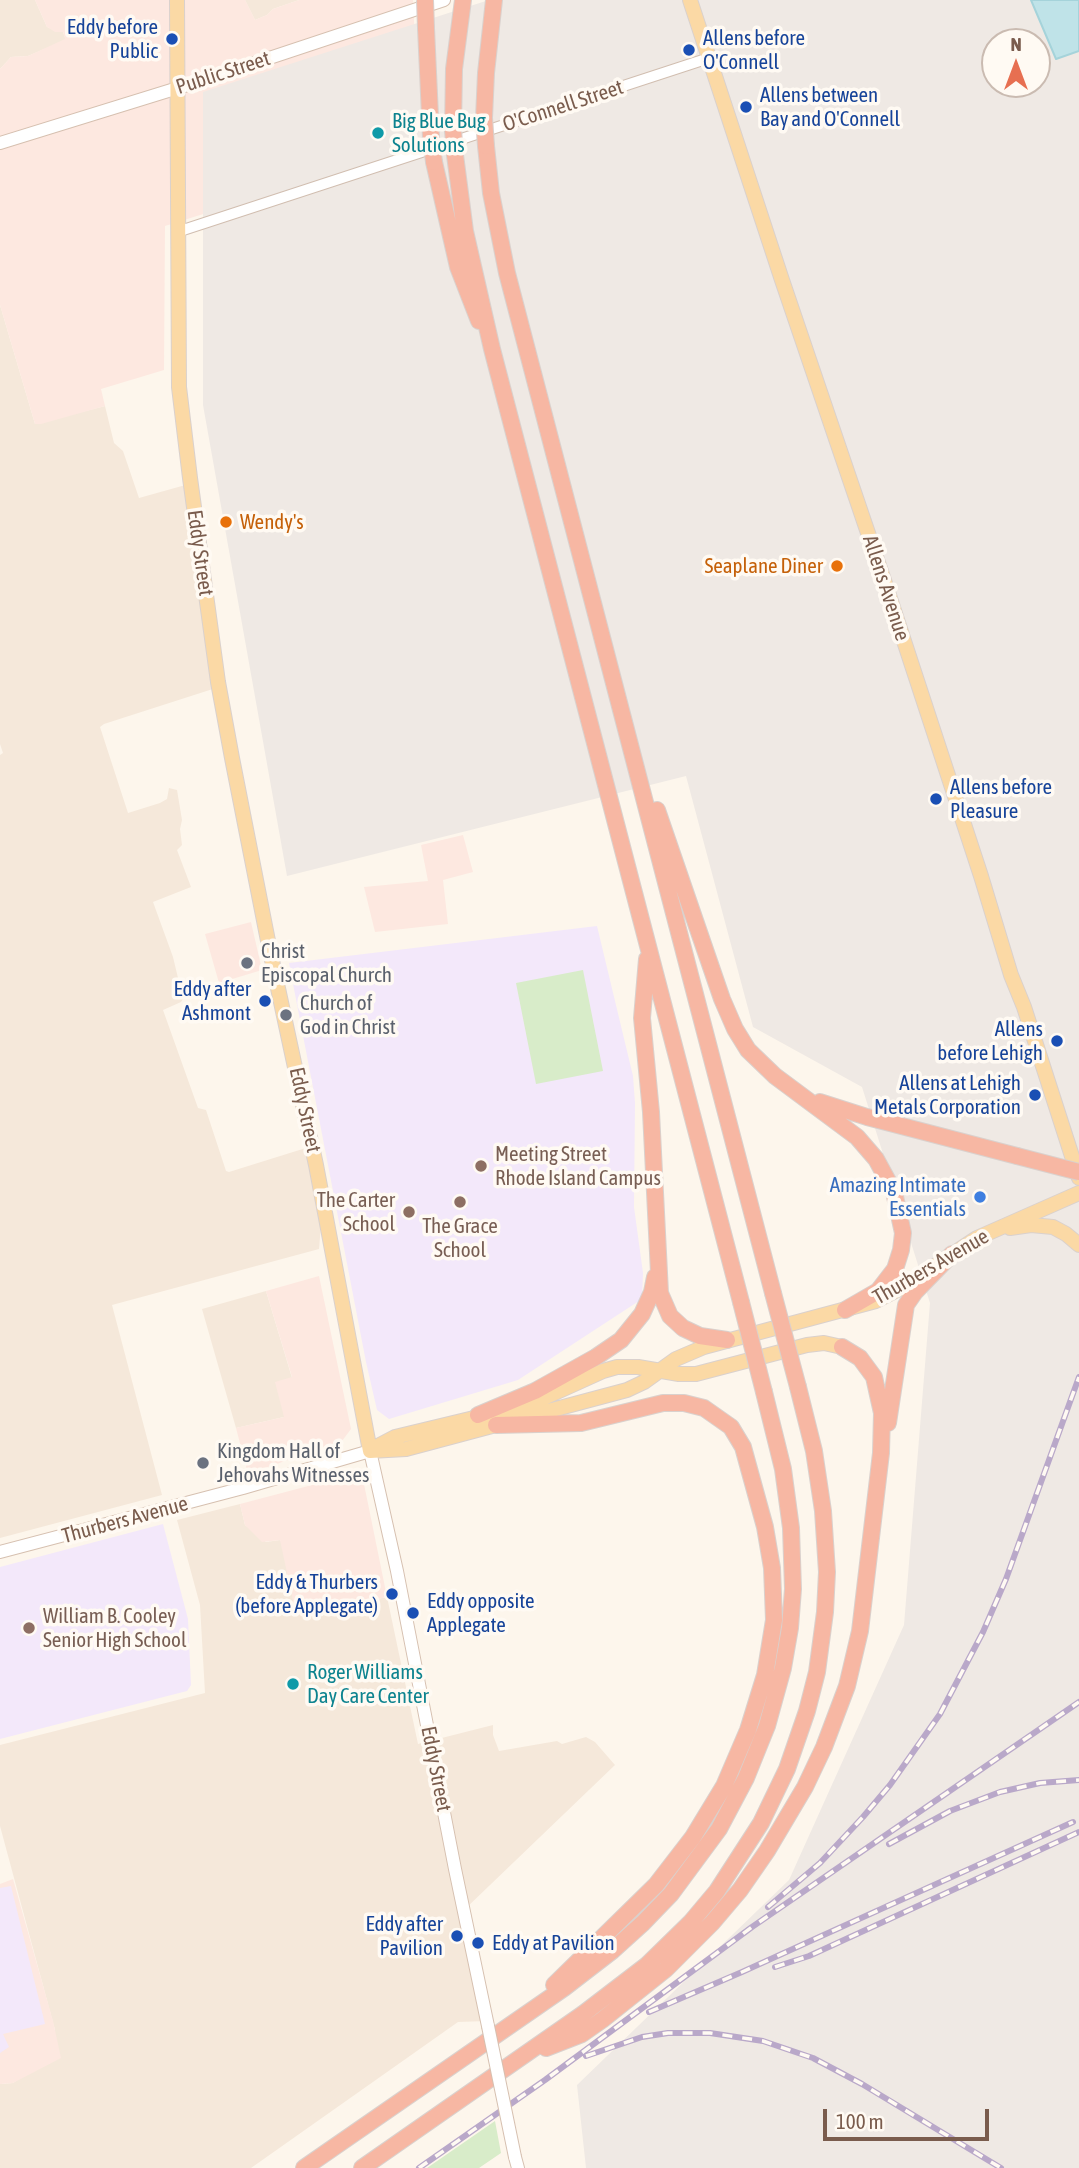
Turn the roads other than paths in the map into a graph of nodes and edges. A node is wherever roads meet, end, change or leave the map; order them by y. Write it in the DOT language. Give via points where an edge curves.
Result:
graph roads {
  1 [pos="177,0"];
  2 [pos="425,0"];
  3 [pos="444,0"];
  4 [pos="494,0"];
  5 [pos="690,0"];
  6 [pos="462,5"];
  7 [pos="709,58"];
  8 [pos="176,89"];
  9 [pos="0,143"];
  10 [pos="177,232"];
  11 [pos="492,349"];
  12 [pos="644,782"];
  13 [pos="648,948"];
  14 [pos="786,1085"];
  15 [pos="1079,1175"];
  16 [pos="1079,1193"];
  17 [pos="992,1231"];
  18 [pos="1079,1245"];
  19 [pos="657,1250"];
  20 [pos="952,1254"];
  21 [pos="845,1310"];
  22 [pos="727,1340"];
  23 [pos="842,1347"];
  24 [pos="660,1370"];
  25 [pos="478,1415"];
  26 [pos="496,1425"];
  27 [pos="370,1451"];
  28 [pos="881,1453"];
  29 [pos="0,1552"];
  30 [pos="514,2023"];
  31 [pos="518,2059"];
  32 [pos="516,2162"];
  33 [pos="304,2168"];
  34 [pos="362,2168"];
  1 -- 8 [label="main road, Eddy Street"];
  2 -- 11 [label="highway, bridge" via="434,162 458,267"];
  3 -- 8 [label="main road, Public Street"];
  4 -- 12 [label="highway, bridge" via="484,118 491,193 508,273"];
  5 -- 7 [label="main road, Allens Avenue"];
  6 -- 11 [label="highway, bridge" via="454,69 455,155"];
  7 -- 10 [label="street, O'Connell Street"];
  7 -- 15 [label="main road, Allens Avenue"];
  8 -- 9 [label="main road, Public Street"];
  8 -- 10 [label="main road, Eddy Street"];
  10 -- 27 [label="main road, Eddy Street" via="179,396 218,682"];
  11 -- 13 [label="highway"];
  12 -- 14 [label="highway" via="730,1019 756,1058"];
  12 -- 31 [label="highway, bridge" via="798,1387 821,1491 826,1592 817,1672 807,1712 787,1769 746,1849 691,1922 632,1978"];
  13 -- 19 [label="highway" via="642,1018"];
  13 -- 30 [label="highway, bridge" via="784,1479 793,1568 790,1628 761,1744 747,1778 696,1863 643,1923 596,1964"];
  14 -- 15 [label="highway, bridge" via="843,1110"];
  14 -- 21 [label="highway" via="848,1128 867,1147 898,1202 903,1233 895,1269 878,1291"];
  16 -- 17 [label="main road, Thurbers Avenue"];
  17 -- 18 [label="main road" via="1046,1226 1060,1230"];
  17 -- 20 [label="main road, Thurbers Avenue"];
  19 -- 22 [label="highway" via="660,1293 670,1316 694,1334"];
  19 -- 25 [label="highway" via="648,1303 621,1340 542,1387"];
  20 -- 21 [label="main road, Thurbers Avenue" via="886,1297"];
  20 -- 28 [label="highway" via="915,1292 904,1311"];
  21 -- 22 [label="main road, Thurbers Avenue"];
  22 -- 24 [label="main road, Thurbers Avenue" via="693,1351"];
  23 -- 24 [label="main road, Thurbers Avenue" via="807,1345 696,1374"];
  23 -- 28 [label="highway" via="860,1358 874,1377 882,1413"];
  24 -- 25 [label="main road, Thurbers Avenue" via="610,1369 541,1400"];
  24 -- 26 [label="main road, Thurbers Avenue" via="627,1390"];
  25 -- 27 [label="main road, Thurbers Avenue" via="395,1437"];
  26 -- 27 [label="main road, Thurbers Avenue" via="407,1449"];
  26 -- 30 [label="highway" via="581,1423 674,1402 714,1413 731,1427 743,1447 768,1542 775,1595 758,1702 733,1767 704,1820 642,1900"];
  27 -- 29 [label="main road, Thurbers Avenue"];
  27 -- 32 [label="main road, Eddy Street, bridge"];
  28 -- 31 [label="highway" via="866,1592 852,1668 824,1747 779,1832 740,1890 666,1969 582,2034"];
  30 -- 33 [label="highway"];
  31 -- 34 [label="highway"];
}
